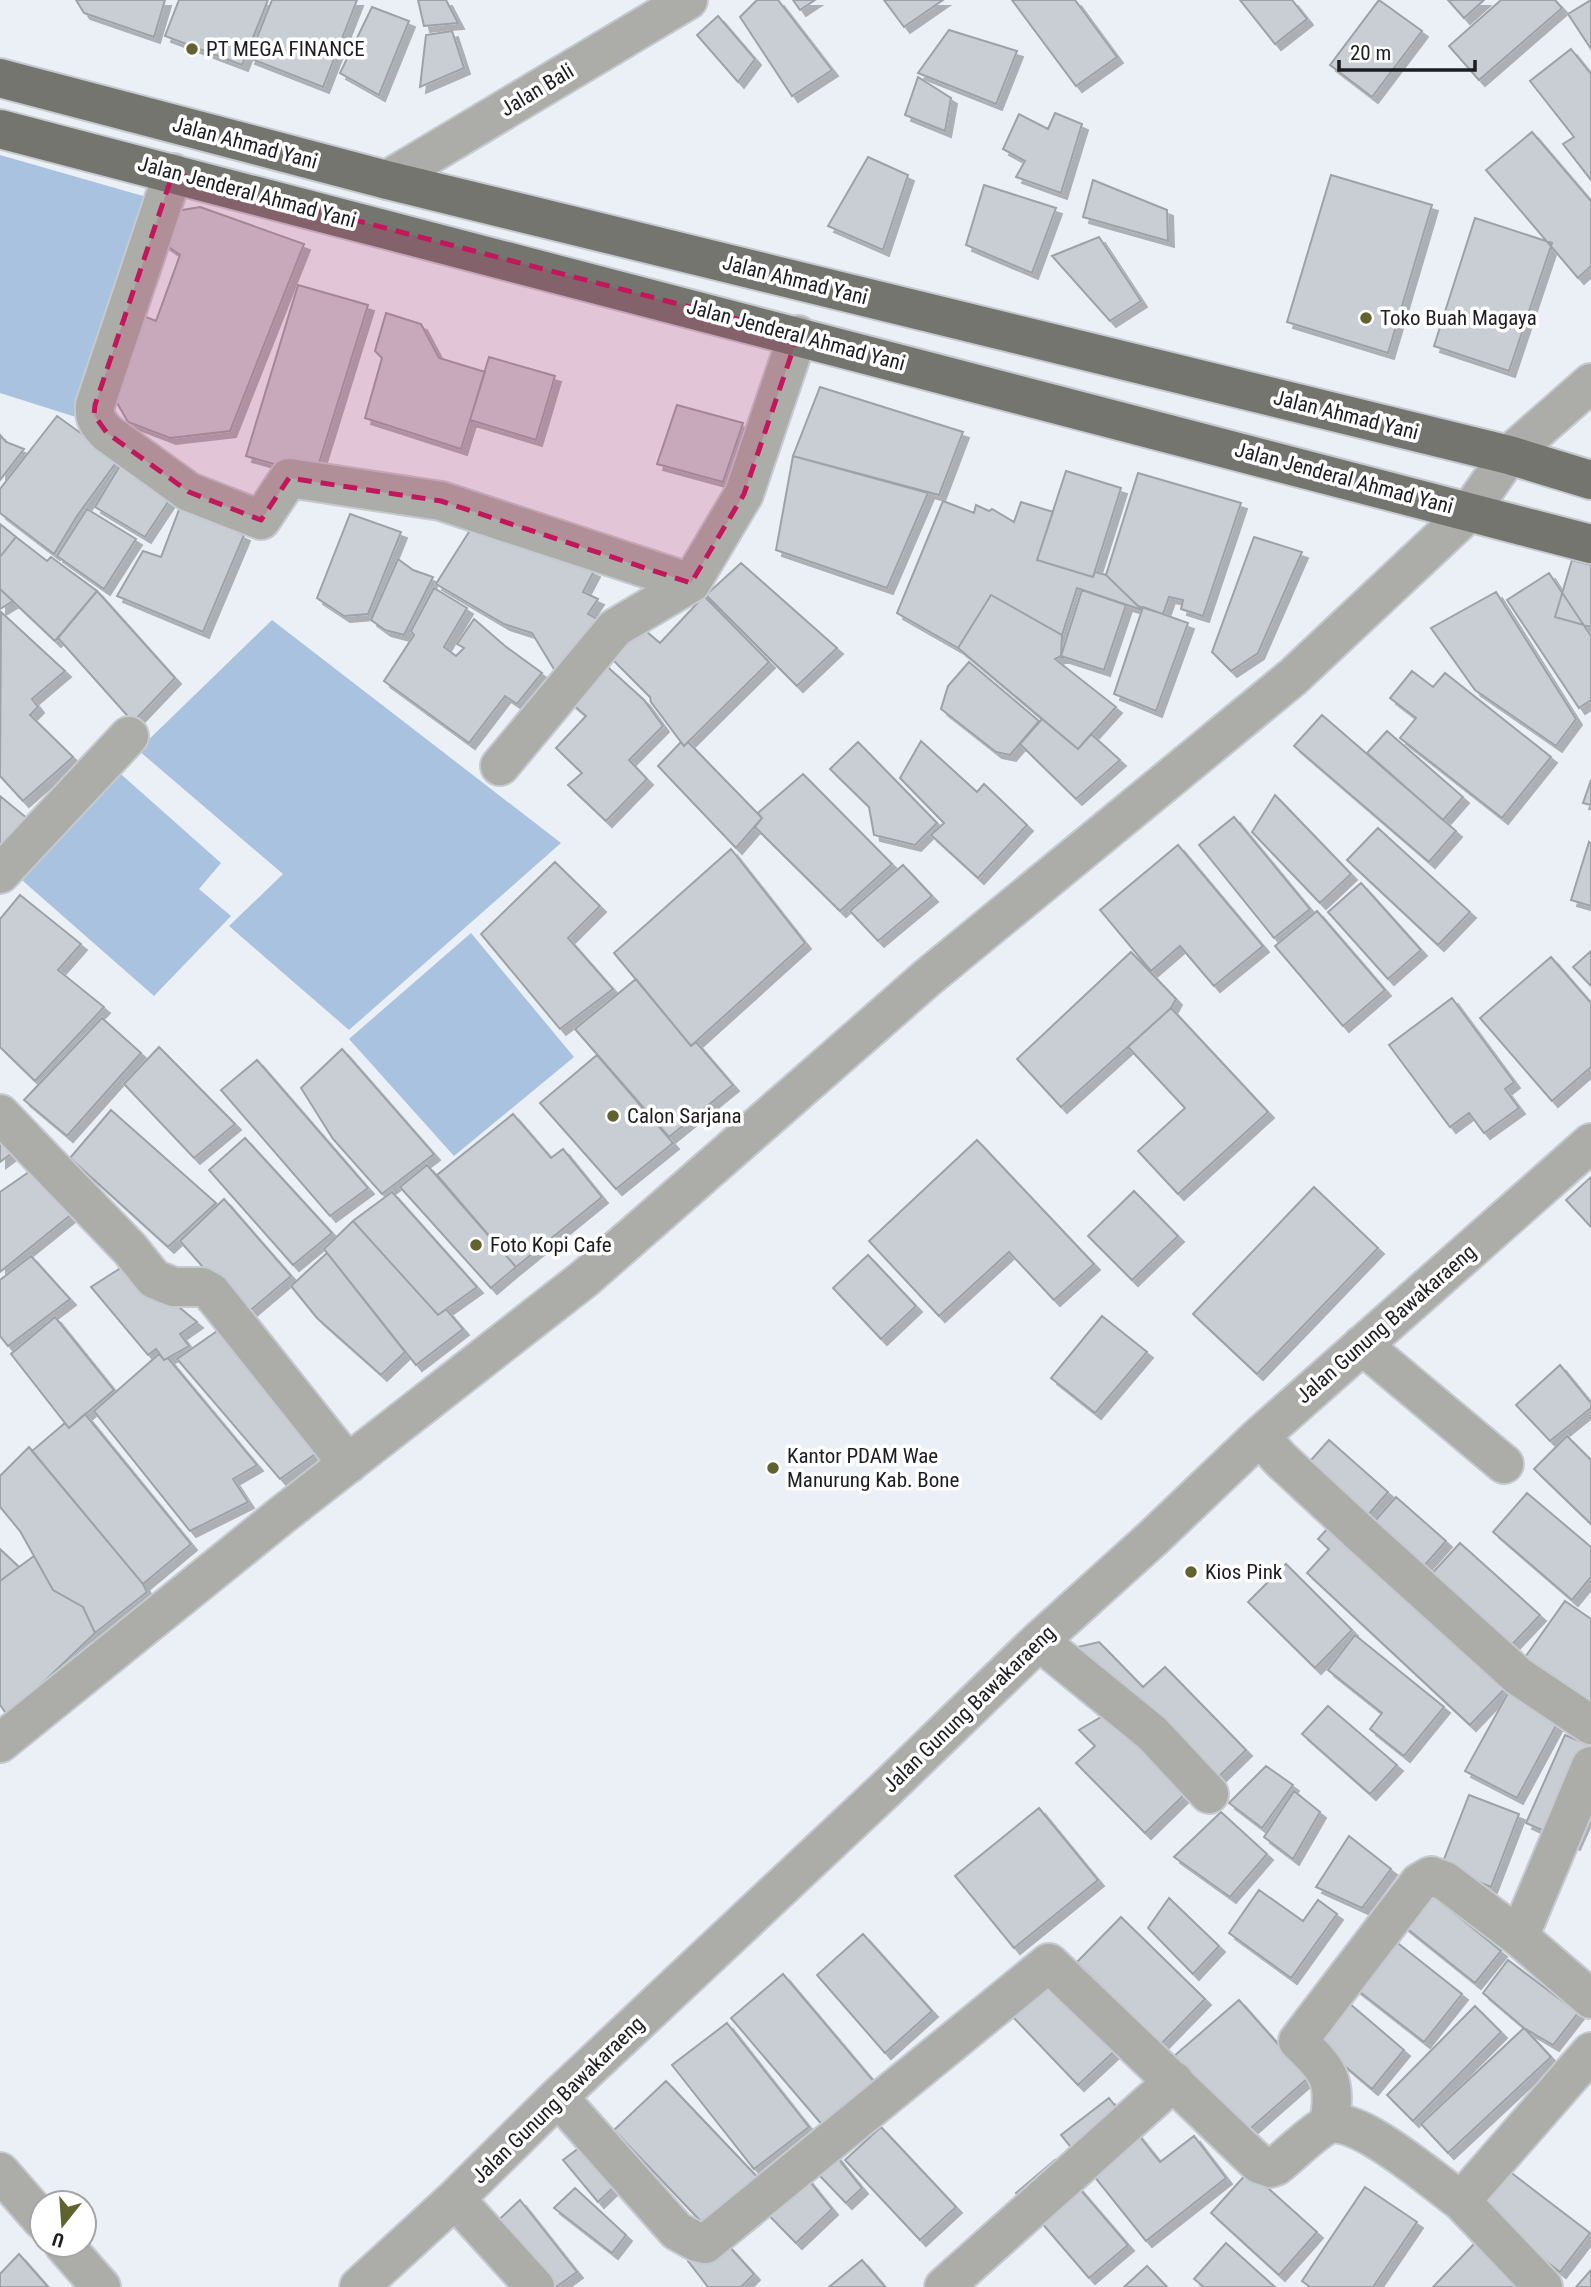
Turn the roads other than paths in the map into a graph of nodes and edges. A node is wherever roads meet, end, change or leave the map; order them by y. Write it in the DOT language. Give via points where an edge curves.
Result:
graph roads {
  1 [pos="688,0"];
  2 [pos="0,78"];
  3 [pos="0,129"];
  4 [pos="173,173"];
  5 [pos="387,180"];
  6 [pos="797,335"];
  7 [pos="1591,383"];
  8 [pos="1509,455"];
  9 [pos="1591,480"];
  10 [pos="1470,511"];
  11 [pos="1591,544"];
  12 [pos="691,583"];
  13 [pos="129,736"];
  14 [pos="500,766"];
  15 [pos="0,874"];
  16 [pos="0,1114"];
  17 [pos="1591,1143"];
  18 [pos="1362,1345"];
  19 [pos="1260,1436"];
  20 [pos="348,1464"];
  21 [pos="1504,1464"];
  22 [pos="1039,1641"];
  23 [pos="1591,1724"];
  24 [pos="3,1734"];
  25 [pos="1591,1766"];
  26 [pos="1209,1794"];
  27 [pos="1519,1937"];
  28 [pos="1591,1998"];
  29 [pos="1591,2052"];
  30 [pos="1174,2081"];
  31 [pos="558,2097"];
  32 [pos="1329,2124"];
  33 [pos="0,2172"];
  34 [pos="455,2199"];
  35 [pos="1461,2202"];
  36 [pos="28,2204"];
  37 [pos="76,2259"];
  38 [pos="101,2287"];
  39 [pos="359,2287"];
  40 [pos="535,2287"];
  41 [pos="944,2287"];
  42 [pos="1543,2287"];
  1 -- 5 [label="street, Jalan Bali"];
  2 -- 5 [label="main road, Jalan Ahmad Yani"];
  3 -- 4 [label="main road, Jalan Jenderal Ahmad Yani"];
  4 -- 6 [label="main road, Jalan Jenderal Ahmad Yani"];
  4 -- 12 [label="street" via="96,405 94,415 107,433 189,492 261,520 289,478 441,501"];
  5 -- 8 [label="main road, Jalan Ahmad Yani"];
  6 -- 10 [label="main road, Jalan Jenderal Ahmad Yani"];
  6 -- 12 [label="street" via="744,494"];
  7 -- 8 [label="street"];
  8 -- 9 [label="main road, Jalan Ahmad Yani"];
  8 -- 10 [label="street"];
  10 -- 11 [label="main road, Jalan Jenderal Ahmad Yani"];
  10 -- 20 [label="street" via="1293,677 927,978 584,1279"];
  12 -- 14 [label="street" via="615,628"];
  13 -- 15 [label="street"];
  16 -- 20 [label="street" via="154,1279 211,1292"];
  17 -- 18 [label="street, Jalan Gunung Bawakaraeng"];
  18 -- 19 [label="street, Jalan Gunung Bawakaraeng"];
  18 -- 21 [label="street"];
  19 -- 22 [label="street, Jalan Gunung Bawakaraeng"];
  19 -- 23 [label="street" via="1518,1676"];
  20 -- 24 [label="street"];
  22 -- 26 [label="street" via="1152,1732"];
  22 -- 31 [label="street, Jalan Gunung Bawakaraeng"];
  25 -- 27 [label="street"];
  27 -- 28 [label="street"];
  27 -- 32 [label="street" via="1439,1878 1431,1876 1419,1883 1298,2041 1330,2077 1333,2102"];
  29 -- 35 [label="street"];
  30 -- 31 [label="street" via="1049,1963 705,2244 677,2231"];
  30 -- 32 [label="street" via="1253,2161 1270,2168"];
  30 -- 41 [label="street"];
  31 -- 34 [label="street, Jalan Gunung Bawakaraeng"];
  32 -- 35 [label="street" via="1345,2124 1373,2136"];
  33 -- 36 [label="street"];
  34 -- 39 [label="street, Jalan Gunung Bawakaraeng"];
  34 -- 40 [label="street"];
  35 -- 42 [label="street"];
  37 -- 38 [label="street"];
}
